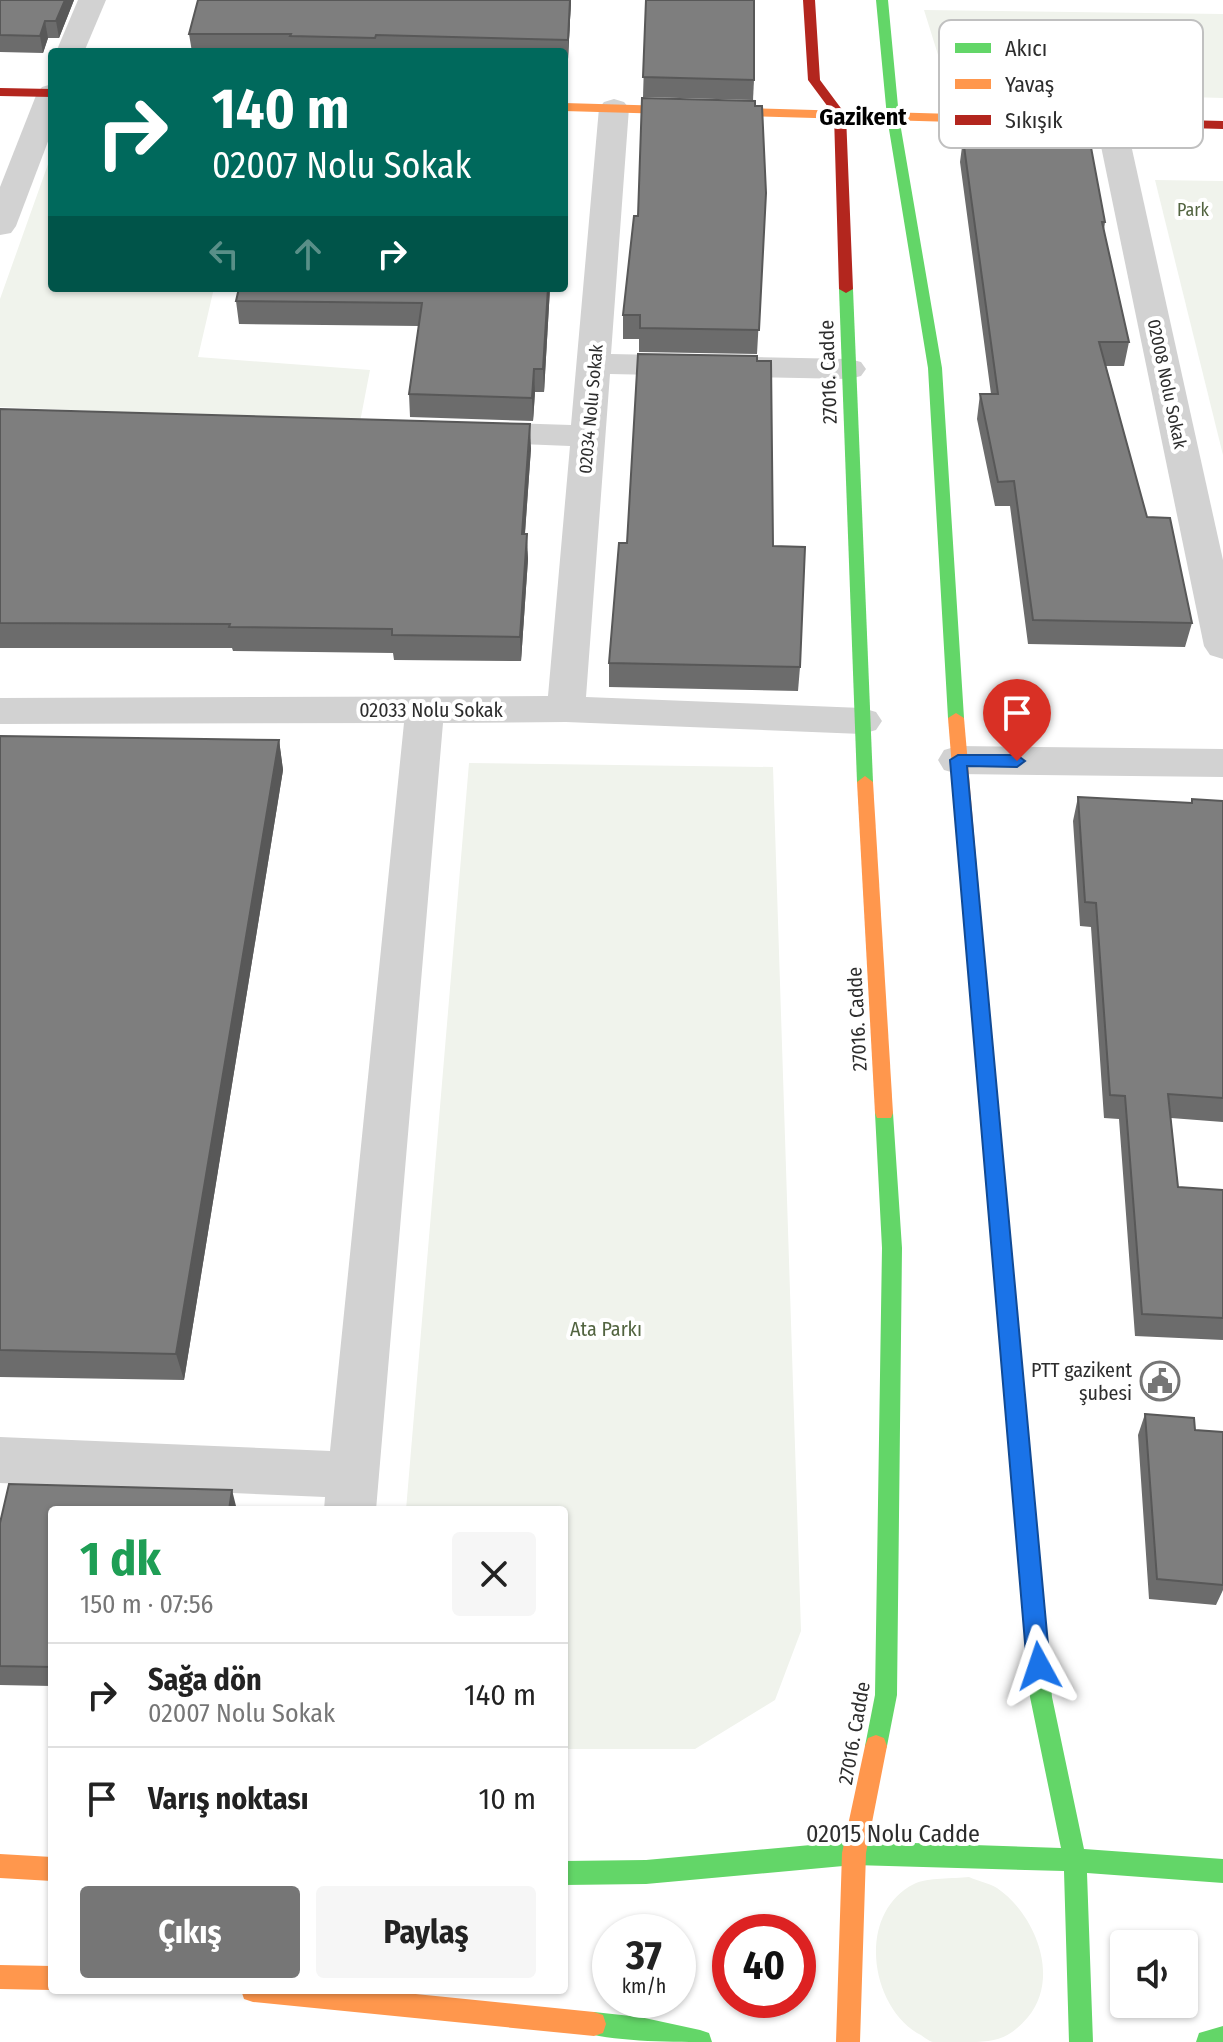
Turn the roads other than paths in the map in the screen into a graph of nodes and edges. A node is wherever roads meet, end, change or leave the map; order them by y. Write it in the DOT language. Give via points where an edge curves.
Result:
graph roads {
  1 [pos="92,0"];
  2 [pos="809,0"];
  3 [pos="882,0"];
  4 [pos="72,48"];
  5 [pos="0,92"];
  6 [pos="48,93"];
  7 [pos="48,103"];
  8 [pos="568,107"];
  9 [pos="614,108"];
  10 [pos="840,115"];
  11 [pos="893,117"];
  12 [pos="939,118"];
  13 [pos="1203,124"];
  14 [pos="1223,125"];
  15 [pos="1117,148"];
  16 [pos="0,226"];
  17 [pos="594,364"];
  18 [pos="849,369"];
  19 [pos="445,431"];
  20 [pos="588,436"];
  21 [pos="1223,646"];
  22 [pos="566,709"];
  23 [pos="425,710"];
  24 [pos="0,711"];
  25 [pos="862,721"];
  26 [pos="958,760"];
  27 [pos="1223,763"];
  28 [pos="0,1460"];
  29 [pos="352,1492"];
  30 [pos="854,1853"];
  31 [pos="1075,1860"];
  32 [pos="0,1866"];
  33 [pos="48,1869"];
  34 [pos="1223,1871"];
  35 [pos="568,1873"];
  36 [pos="0,1977"];
  37 [pos="48,1978"];
  38 [pos="293,1994"];
  39 [pos="1223,2038"];
  40 [pos="700,2042"];
  41 [pos="848,2042"];
  42 [pos="1081,2042"];
  43 [pos="1208,2042"];
  1 -- 4 [label="street"];
  2 -- 10 [label="street" via="814,80"];
  3 -- 11 [label="street"];
  5 -- 6 [label="street"];
  7 -- 16 [label="street"];
  8 -- 9 [label="street"];
  9 -- 10 [label="street"];
  9 -- 17 [label="street, 02034 Nolu Sokak"];
  10 -- 11 [label="street"];
  10 -- 18 [label="street, 27016. Cadde"];
  11 -- 12 [label="street"];
  11 -- 26 [label="street" via="935,368"];
  13 -- 14 [label="street"];
  15 -- 21 [label="street, 02008 Nolu Sokak"];
  17 -- 18 [label="street"];
  17 -- 20 [label="street, 02034 Nolu Sokak"];
  18 -- 25 [label="street, 27016. Cadde"];
  19 -- 20 [label="street"];
  20 -- 22 [label="street, 02034 Nolu Sokak"];
  22 -- 23 [label="street, 02033 Nolu Sokak"];
  22 -- 25 [label="street, 02033 Nolu Sokak"];
  23 -- 24 [label="street, 02033 Nolu Sokak"];
  23 -- 29 [label="street"];
  25 -- 30 [label="street, 27016. Cadde" via="892,1248 886,1695"];
  26 -- 27 [label="street"];
  26 -- 31 [label="street" via="1041,1697"];
  28 -- 29 [label="street"];
  30 -- 31 [label="street, 02015 Nolu Cadde"];
  30 -- 35 [label="street, 02015 Nolu Cadde" via="646,1872"];
  30 -- 41 [label="street, 27016. Cadde"];
  31 -- 34 [label="street, 02015 Nolu Cadde"];
  31 -- 42 [label="street"];
  32 -- 33 [label="street"];
  36 -- 37 [label="street"];
  38 -- 40 [label="street" via="640,2029"];
  39 -- 43 [label="street"];
}
